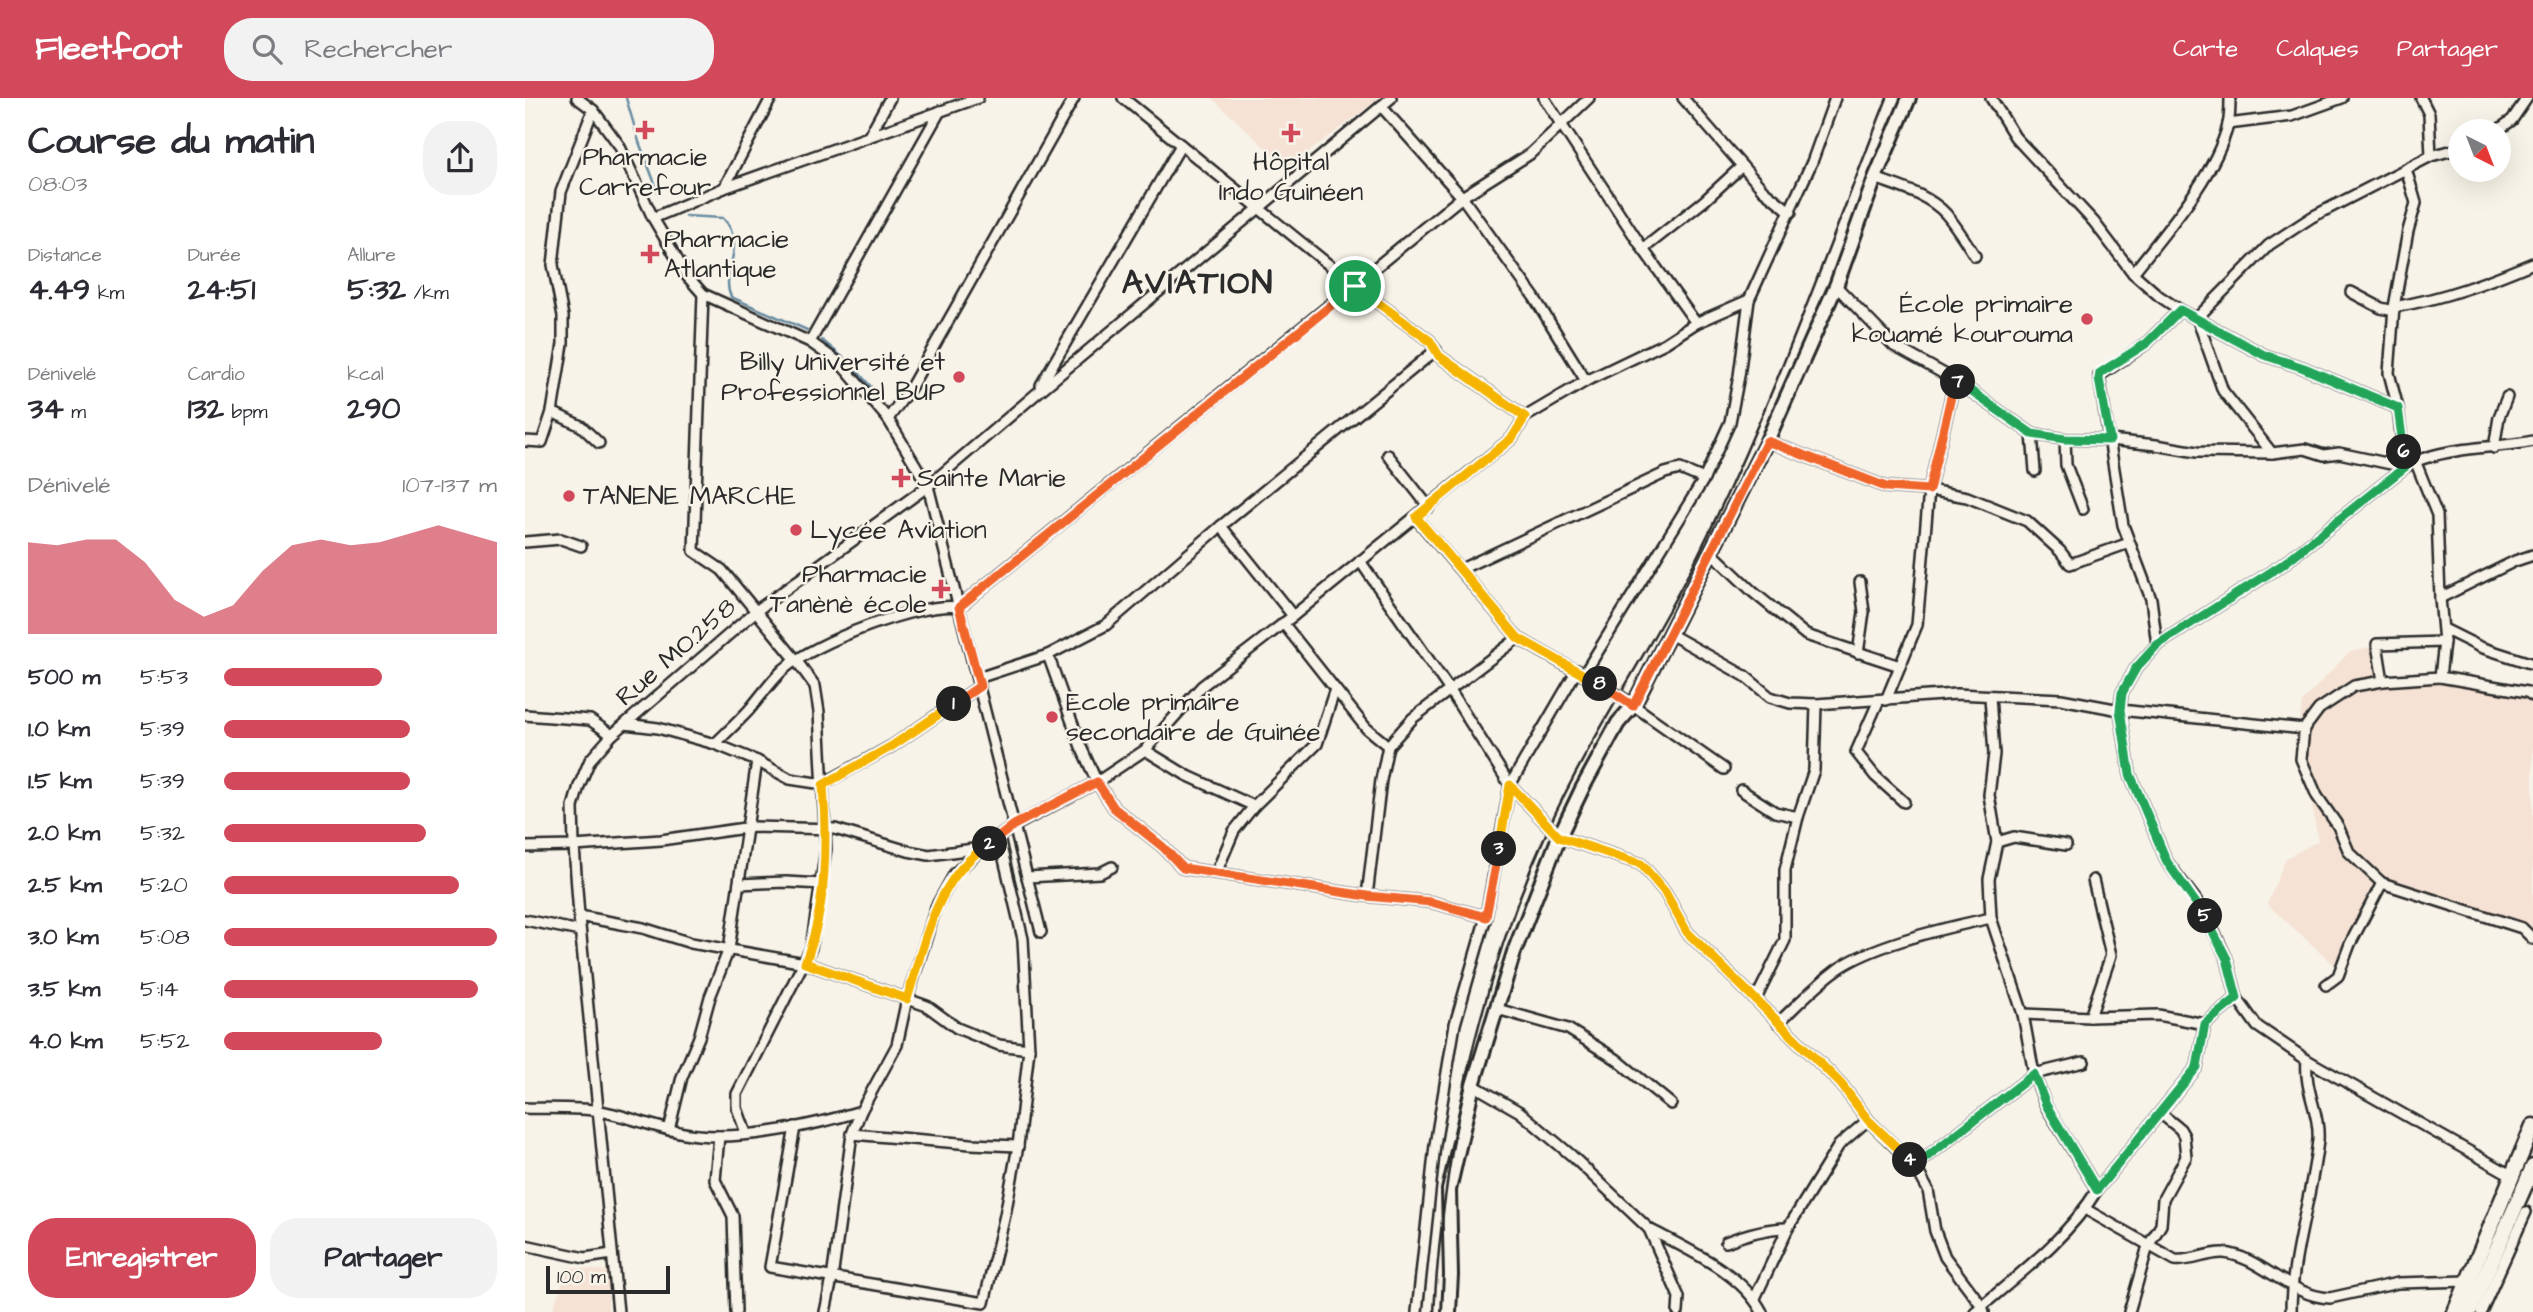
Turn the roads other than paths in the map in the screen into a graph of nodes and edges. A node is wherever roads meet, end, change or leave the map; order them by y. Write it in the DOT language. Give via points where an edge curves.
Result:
graph roads {
  1 [pos="577,98"];
  2 [pos="771,98"];
  3 [pos="890,98"];
  4 [pos="978,98"];
  5 [pos="1074,98"];
  6 [pos="1123,98"];
  7 [pos="1391,98"];
  8 [pos="1544,98"];
  9 [pos="1589,98"];
  10 [pos="1683,98"];
  11 [pos="1835,98"];
  12 [pos="1909,98"];
  13 [pos="1991,98"];
  14 [pos="2230,98"];
  15 [pos="2342,98"];
  16 [pos="2421,98"];
  17 [pos="2527,98"];
  18 [pos="1381,106"];
  19 [pos="593,110"];
  20 [pos="940,111"];
  21 [pos="2511,121"];
  22 [pos="1560,123"];
  23 [pos="2228,124"];
  24 [pos="869,136"];
  25 [pos="1181,145"];
  26 [pos="2448,151"];
  27 [pos="2431,156"];
  28 [pos="1742,166"];
  29 [pos="2406,169"];
  30 [pos="1875,178"];
  31 [pos="723,188"];
  32 [pos="1462,197"];
  33 [pos="1260,208"];
  34 [pos="1791,212"];
  35 [pos="653,218"];
  36 [pos="1643,249"];
  37 [pos="1975,256"];
  38 [pos="2533,263"];
  39 [pos="2133,273"];
  40 [pos="1355,286"];
  41 [pos="1836,286"];
  42 [pos="2351,292"];
  43 [pos="703,294"];
  44 [pos="1749,300"];
  45 [pos="2394,309"];
  46 [pos="2180,310"];
  47 [pos="2197,318"];
  48 [pos="1696,323"];
  49 [pos="810,342"];
  50 [pos="1436,350"];
  51 [pos="1955,380"];
  52 [pos="1586,381"];
  53 [pos="1036,394"];
  54 [pos="2507,397"];
  55 [pos="2398,408"];
  56 [pos="552,412"];
  57 [pos="1525,417"];
  58 [pos="888,419"];
  59 [pos="2032,434"];
  60 [pos="2065,439"];
  61 [pos="2110,440"];
  62 [pos="525,441"];
  63 [pos="1767,441"];
  64 [pos="2533,441"];
  65 [pos="599,443"];
  66 [pos="2494,448"];
  67 [pos="2271,453"];
  68 [pos="1388,455"];
  69 [pos="2416,463"];
  70 [pos="2405,467"];
  71 [pos="2035,471"];
  72 [pos="1704,479"];
  73 [pos="928,486"];
  74 [pos="1929,490"];
  75 [pos="1429,507"];
  76 [pos="2083,509"];
  77 [pos="1416,517"];
  78 [pos="1221,526"];
  79 [pos="525,542"];
  80 [pos="2129,542"];
  81 [pos="581,546"];
  82 [pos="1712,553"];
  83 [pos="2533,555"];
  84 [pos="1360,561"];
  85 [pos="1461,569"];
  86 [pos="1860,582"];
  87 [pos="2440,598"];
  88 [pos="959,607"];
  89 [pos="756,611"];
  90 [pos="1293,616"];
  91 [pos="1283,623"];
  92 [pos="2444,629"];
  93 [pos="1670,634"];
  94 [pos="1518,638"];
  95 [pos="2444,642"];
  96 [pos="2157,645"];
  97 [pos="1859,653"];
  98 [pos="1048,655"];
  99 [pos="796,660"];
  100 [pos="2533,664"];
  101 [pos="1901,666"];
  102 [pos="1581,672"];
  103 [pos="2440,677"];
  104 [pos="2383,681"];
  105 [pos="979,682"];
  106 [pos="1335,689"];
  107 [pos="1450,689"];
  108 [pos="2533,696"];
  109 [pos="1990,697"];
  110 [pos="1883,700"];
  111 [pos="1816,704"];
  112 [pos="1633,706"];
  113 [pos="2120,710"];
  114 [pos="525,715"];
  115 [pos="625,724"];
  116 [pos="2304,729"];
  117 [pos="611,735"];
  118 [pos="715,744"];
  119 [pos="1388,746"];
  120 [pos="1145,750"];
  121 [pos="757,761"];
  122 [pos="1724,769"];
  123 [pos="1097,782"];
  124 [pos="823,785"];
  125 [pos="1510,785"];
  126 [pos="1741,790"];
  127 [pos="1904,802"];
  128 [pos="1254,806"];
  129 [pos="1798,817"];
  130 [pos="1014,825"];
  131 [pos="748,828"];
  132 [pos="826,829"];
  133 [pos="1559,837"];
  134 [pos="999,838"];
  135 [pos="1997,842"];
  136 [pos="2066,845"];
  137 [pos="525,846"];
  138 [pos="574,846"];
  139 [pos="983,848"];
  140 [pos="1112,867"];
  141 [pos="1216,873"];
  142 [pos="1027,877"];
  143 [pos="2093,880"];
  144 [pos="2382,883"];
  145 [pos="739,884"];
  146 [pos="822,884"];
  147 [pos="1367,896"];
  148 [pos="579,916"];
  149 [pos="1486,917"];
  150 [pos="1991,918"];
  151 [pos="525,920"];
  152 [pos="580,931"];
  153 [pos="1041,932"];
  154 [pos="2533,939"];
  155 [pos="729,949"];
  156 [pos="805,963"];
  157 [pos="2326,985"];
  158 [pos="2237,998"];
  159 [pos="907,999"];
  160 [pos="1756,999"];
  161 [pos="1497,1009"];
  162 [pos="2023,1014"];
  163 [pos="2090,1017"];
  164 [pos="1778,1023"];
  165 [pos="2205,1024"];
  166 [pos="1029,1049"];
  167 [pos="2307,1060"];
  168 [pos="2084,1062"];
  169 [pos="2034,1074"];
  170 [pos="1473,1085"];
  171 [pos="1671,1104"];
  172 [pos="525,1108"];
  173 [pos="599,1111"];
  174 [pos="861,1111"];
  175 [pos="2160,1113"];
  176 [pos="1868,1120"];
  177 [pos="2533,1126"];
  178 [pos="795,1127"];
  179 [pos="669,1130"];
  180 [pos="746,1133"];
  181 [pos="852,1134"];
  182 [pos="719,1136"];
  183 [pos="1018,1146"];
  184 [pos="1915,1166"];
  185 [pos="2533,1167"];
  186 [pos="2511,1175"];
  187 [pos="2097,1190"];
  188 [pos="2085,1209"];
  189 [pos="2525,1212"];
  190 [pos="1788,1228"];
  191 [pos="1649,1229"];
  192 [pos="1726,1242"];
  193 [pos="525,1245"];
  194 [pos="2148,1246"];
  195 [pos="612,1254"];
  196 [pos="832,1279"];
  197 [pos="2469,1281"];
  198 [pos="2291,1287"];
  199 [pos="1755,1298"];
  200 [pos="1981,1310"];
  201 [pos="618,1312"];
  202 [pos="736,1312"];
  203 [pos="825,1312"];
  204 [pos="1417,1312"];
  205 [pos="1449,1312"];
  206 [pos="1678,1312"];
  207 [pos="1762,1312"];
  208 [pos="2129,1312"];
  209 [pos="2291,1312"];
  210 [pos="2455,1312"];
  211 [pos="2469,1312"];
  212 [pos="2481,1312"];
  1 -- 19 [label="street"];
  2 -- 31 [label="street"];
  3 -- 24 [label="street"];
  4 -- 20 [label="street"];
  5 -- 58 [label="street" via="911,387"];
  6 -- 25 [label="street"];
  7 -- 18 [label="street, Rue MO.258"];
  8 -- 22 [label="street"];
  9 -- 22 [label="street"];
  10 -- 28 [label="street"];
  11 -- 34 [label="street"];
  12 -- 30 [label="street"];
  13 -- 39 [label="street" via="2015,136 2094,222"];
  14 -- 23 [label="street"];
  15 -- 23 [label="street" via="2292,116"];
  16 -- 27 [label="street" via="2429,114"];
  17 -- 21 [label="street"];
  18 -- 32 [label="street"];
  18 -- 33 [label="street, Rue MO.258"];
  19 -- 35 [label="street" via="619,145"];
  19 -- 56 [label="street" via="561,192 553,265 563,316 563,344"];
  20 -- 24 [label="street"];
  20 -- 49 [label="street"];
  22 -- 32 [label="street" via="1529,153"];
  22 -- 36 [label="street"];
  23 -- 39 [label="street" via="2218,154 2178,217"];
  24 -- 31 [label="street"];
  25 -- 33 [label="street"];
  25 -- 53 [label="street"];
  26 -- 27 [label="street"];
  27 -- 29 [label="street"];
  28 -- 34 [label="street"];
  28 -- 36 [label="street"];
  29 -- 45 [label="street" via="2416,203"];
  29 -- 47 [label="street" via="2312,217 2269,245"];
  30 -- 37 [label="street" via="1936,206"];
  30 -- 41 [label="street"];
  31 -- 35 [label="street"];
  32 -- 40 [label="street"];
  32 -- 52 [label="street" via="1534,297"];
  33 -- 40 [label="street"];
  33 -- 53 [label="street, Rue MO.258"];
  34 -- 44 [label="street"];
  35 -- 43 [label="street"];
  36 -- 48 [label="street"];
  38 -- 45 [label="street" via="2472,289"];
  39 -- 46 [label="street"];
  40 -- 50 [label="street"];
  40 -- 88 [label="street"];
  41 -- 51 [label="street" via="1894,346"];
  41 -- 63 [label="street"];
  42 -- 45 [label="street" via="2381,308"];
  43 -- 49 [label="street"];
  43 -- 89 [label="street" via="694,551 722,570"];
  44 -- 48 [label="street"];
  44 -- 72 [label="street" via="1730,422"];
  45 -- 55 [label="street" via="2389,373"];
  46 -- 47 [label="street"];
  46 -- 61 [label="street" via="2147,343 2100,373"];
  47 -- 55 [label="street" via="2264,355"];
  47 -- 67 [label="street" via="2223,391"];
  48 -- 52 [label="street"];
  49 -- 58 [label="street" via="841,365"];
  50 -- 57 [label="street"];
  50 -- 78 [label="street"];
  51 -- 59 [label="street"];
  51 -- 74 [label="street"];
  52 -- 57 [label="street"];
  53 -- 73 [label="street, Rue MO.258"];
  54 -- 66 [label="street"];
  55 -- 70 [label="street"];
  56 -- 62 [label="street" via="542,442"];
  56 -- 65 [label="street" via="581,426"];
  57 -- 75 [label="street" via="1512,438"];
  58 -- 73 [label="street"];
  59 -- 60 [label="street"];
  59 -- 71 [label="street"];
  60 -- 61 [label="street"];
  60 -- 76 [label="street" via="2066,465"];
  61 -- 67 [label="street" via="2197,452"];
  61 -- 80 [label="street"];
  63 -- 74 [label="street" via="1886,487"];
  63 -- 82 [label="street"];
  64 -- 66 [label="street"];
  66 -- 69 [label="street" via="2458,451"];
  67 -- 70 [label="street" via="2305,449"];
  68 -- 75 [label="street"];
  69 -- 70 [label="street"];
  69 -- 87 [label="street" via="2437,515"];
  70 -- 96 [label="street" via="2282,565"];
  72 -- 85 [label="street" via="1680,469 1665,473"];
  72 -- 102 [label="street"];
  73 -- 88 [label="street"];
  73 -- 89 [label="street, Rue MO.258"];
  74 -- 80 [label="street" via="1967,497 2028,522 2070,564"];
  74 -- 101 [label="street" via="1917,625"];
  75 -- 77 [label="street"];
  77 -- 84 [label="street"];
  77 -- 85 [label="street"];
  78 -- 90 [label="street"];
  78 -- 98 [label="street" via="1106,625"];
  79 -- 81 [label="street" via="561,539"];
  80 -- 96 [label="street" via="2151,599"];
  82 -- 93 [label="street"];
  82 -- 97 [label="street" via="1806,635"];
  83 -- 87 [label="street"];
  84 -- 90 [label="street"];
  84 -- 107 [label="street"];
  85 -- 94 [label="street"];
  86 -- 97 [label="street" via="1864,612"];
  87 -- 92 [label="street"];
  88 -- 99 [label="street" via="891,618"];
  88 -- 105 [label="street"];
  89 -- 99 [label="street"];
  89 -- 115 [label="street, Rue MO.258"];
  90 -- 91 [label="street"];
  91 -- 106 [label="street"];
  91 -- 120 [label="street" via="1202,686"];
  92 -- 95 [label="street"];
  92 -- 100 [label="street" via="2480,647"];
  93 -- 111 [label="street" via="1745,676 1770,697"];
  93 -- 112 [label="street"];
  94 -- 102 [label="street"];
  94 -- 107 [label="street"];
  95 -- 103 [label="street"];
  95 -- 104 [label="street" via="2377,644"];
  96 -- 113 [label="street" via="2136,668 2122,693"];
  97 -- 101 [label="street"];
  98 -- 105 [label="street"];
  98 -- 123 [label="street"];
  99 -- 118 [label="street"];
  99 -- 124 [label="street" via="817,694"];
  101 -- 110 [label="street"];
  102 -- 112 [label="street"];
  102 -- 125 [label="street"];
  103 -- 104 [label="street"];
  103 -- 108 [label="street"];
  104 -- 116 [label="street" via="2354,686 2319,709"];
  105 -- 124 [label="street" via="892,746"];
  105 -- 130 [label="street"];
  106 -- 119 [label="street" via="1366,728"];
  106 -- 128 [label="street" via="1317,744"];
  107 -- 119 [label="street" via="1413,718"];
  107 -- 125 [label="street"];
  109 -- 110 [label="street" via="1956,694"];
  109 -- 113 [label="street" via="2061,699"];
  109 -- 135 [label="street" via="1993,754 1989,795"];
  110 -- 111 [label="street"];
  110 -- 127 [label="street" via="1856,752"];
  111 -- 129 [label="street" via="1814,770"];
  112 -- 122 [label="street"];
  112 -- 133 [label="street" via="1612,734"];
  113 -- 116 [label="street"];
  113 -- 158 [label="street" via="2130,774 2167,862 2196,900 2227,959"];
  114 -- 117 [label="street" via="590,720"];
  115 -- 117 [label="street, Rue MO.258"];
  115 -- 118 [label="street"];
  116 -- 144 [label="street" via="2301,759 2318,796 2349,852"];
  117 -- 138 [label="street, Rue MO.258" via="590,760 579,786 573,807"];
  118 -- 121 [label="street"];
  119 -- 147 [label="street"];
  120 -- 123 [label="street"];
  120 -- 128 [label="street" via="1186,775"];
  121 -- 124 [label="street" via="790,779"];
  121 -- 131 [label="street"];
  123 -- 130 [label="street"];
  123 -- 141 [label="street" via="1120,814 1183,868"];
  124 -- 132 [label="street"];
  125 -- 133 [label="street"];
  125 -- 149 [label="street"];
  126 -- 129 [label="street" via="1775,812"];
  128 -- 141 [label="street" via="1234,831"];
  129 -- 160 [label="street" via="1785,870 1785,940"];
  130 -- 134 [label="street"];
  130 -- 142 [label="street"];
  131 -- 132 [label="street"];
  131 -- 138 [label="street"];
  131 -- 145 [label="street"];
  132 -- 139 [label="street" via="929,855"];
  132 -- 146 [label="street"];
  133 -- 160 [label="street" via="1641,864 1665,892 1687,932"];
  133 -- 161 [label="street"];
  134 -- 139 [label="street"];
  134 -- 166 [label="street" via="1023,939"];
  135 -- 136 [label="street" via="2014,836"];
  135 -- 150 [label="street" via="1989,879"];
  137 -- 138 [label="street"];
  138 -- 148 [label="street, Rue MO.258"];
  139 -- 159 [label="street" via="955,873 936,907"];
  140 -- 142 [label="street" via="1100,873"];
  141 -- 147 [label="street"];
  142 -- 153 [label="street"];
  143 -- 163 [label="street" via="2111,955"];
  144 -- 154 [label="street" via="2522,928"];
  144 -- 157 [label="street" via="2338,976"];
  145 -- 146 [label="street"];
  145 -- 155 [label="street"];
  146 -- 156 [label="street"];
  147 -- 149 [label="street" via="1431,902"];
  148 -- 152 [label="street, Rue MO.258"];
  148 -- 155 [label="street"];
  149 -- 204 [label="street" via="1455,1024 1435,1145"];
  150 -- 162 [label="street"];
  150 -- 164 [label="street" via="1857,958 1835,971"];
  151 -- 152 [label="street"];
  152 -- 173 [label="street, Rue MO.258"];
  155 -- 156 [label="street"];
  155 -- 179 [label="street" via="682,1077"];
  156 -- 159 [label="street"];
  156 -- 180 [label="street" via="737,1094"];
  158 -- 165 [label="street"];
  158 -- 167 [label="street" via="2257,1026"];
  159 -- 166 [label="street" via="927,1006 957,1028 999,1045"];
  159 -- 174 [label="street" via="897,1045"];
  160 -- 164 [label="street"];
  161 -- 170 [label="street"];
  161 -- 171 [label="street" via="1567,1029 1616,1059"];
  162 -- 163 [label="street"];
  162 -- 169 [label="street"];
  163 -- 165 [label="street" via="2158,1015"];
  164 -- 176 [label="street" via="1841,1084"];
  165 -- 175 [label="street" via="2197,1067"];
  166 -- 183 [label="street"];
  167 -- 186 [label="street"];
  167 -- 198 [label="street" via="2305,1077 2318,1136"];
  168 -- 169 [label="street"];
  169 -- 184 [label="street"];
  169 -- 187 [label="street" via="2046,1105"];
  170 -- 191 [label="street" via="1541,1129"];
  170 -- 205 [label="street" via="1449,1190"];
  172 -- 173 [label="street"];
  173 -- 179 [label="street"];
  173 -- 195 [label="street, Rue MO.258"];
  174 -- 178 [label="street"];
  174 -- 181 [label="street"];
  175 -- 187 [label="street"];
  175 -- 194 [label="street" via="2180,1129 2186,1157 2163,1199 2161,1225"];
  176 -- 184 [label="street"];
  176 -- 190 [label="street" via="1839,1144"];
  177 -- 186 [label="main road"];
  178 -- 180 [label="street"];
  178 -- 196 [label="street" via="770,1267"];
  179 -- 182 [label="street"];
  180 -- 182 [label="street"];
  181 -- 183 [label="street"];
  181 -- 196 [label="street"];
  182 -- 202 [label="street" via="715,1180 733,1216"];
  183 -- 196 [label="street" via="984,1303"];
  184 -- 200 [label="street" via="1928,1190 1945,1257"];
  185 -- 189 [label="main road"];
  186 -- 197 [label="main road"];
  187 -- 188 [label="street"];
  188 -- 194 [label="street"];
  188 -- 200 [label="street"];
  189 -- 211 [label="main road"];
  189 -- 212 [label="street"];
  190 -- 192 [label="street"];
  190 -- 199 [label="street"];
  191 -- 199 [label="street" via="1713,1264"];
  191 -- 206 [label="street" via="1679,1297"];
  193 -- 195 [label="street" via="585,1258"];
  194 -- 198 [label="street" via="2184,1261 2225,1253"];
  194 -- 208 [label="street"];
  195 -- 201 [label="street, Rue MO.258"];
  196 -- 203 [label="street"];
  197 -- 198 [label="street" via="2398,1283 2330,1298"];
  197 -- 210 [label="main road"];
  198 -- 209 [label="street"];
  199 -- 207 [label="street"];
}
